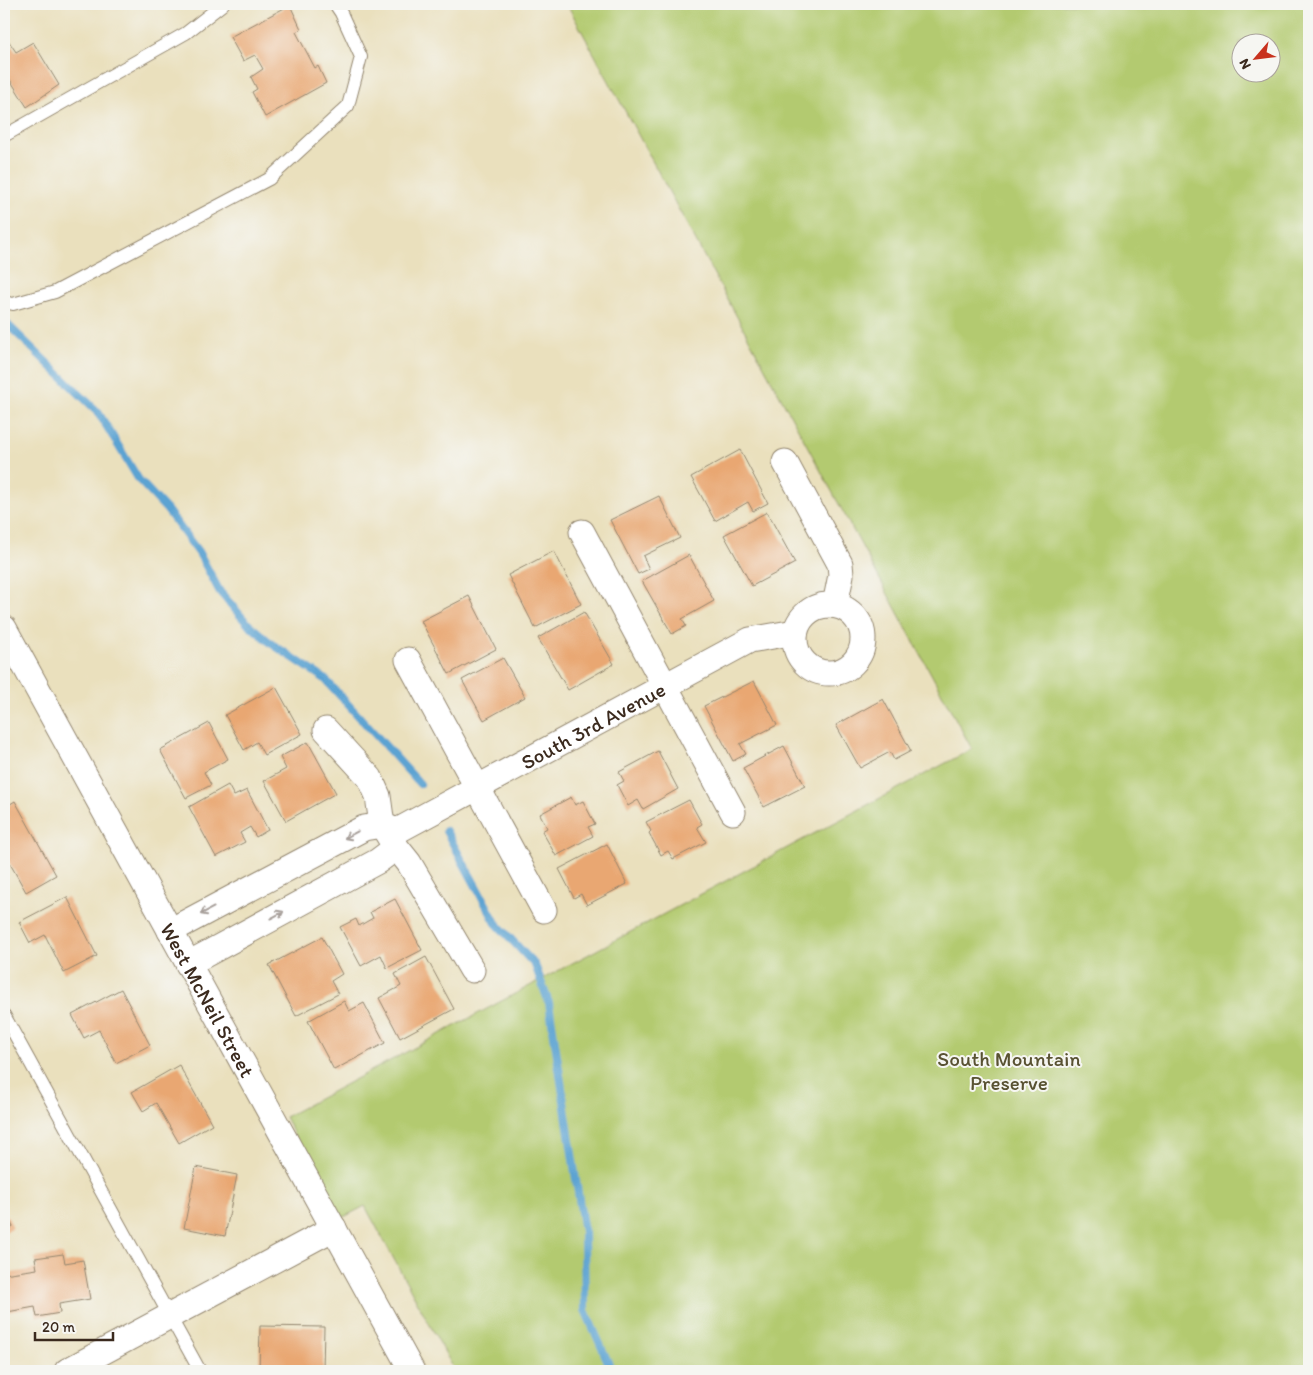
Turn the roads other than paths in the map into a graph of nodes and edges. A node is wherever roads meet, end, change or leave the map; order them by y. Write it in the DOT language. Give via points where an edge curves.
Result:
graph roads {
  1 [pos="224,4"];
  2 [pos="335,4"];
  3 [pos="4,136"];
  4 [pos="4,302"];
  5 [pos="785,462"];
  6 [pos="582,532"];
  7 [pos="835,605"];
  8 [pos="4,628"];
  9 [pos="795,632"];
  10 [pos="408,660"];
  11 [pos="666,686"];
  12 [pos="326,730"];
  13 [pos="478,788"];
  14 [pos="733,812"];
  15 [pos="391,833"];
  16 [pos="544,910"];
  17 [pos="170,931"];
  18 [pos="188,964"];
  19 [pos="472,970"];
  20 [pos="4,1015"];
  21 [pos="334,1228"];
  22 [pos="170,1316"];
  23 [pos="67,1371"];
  24 [pos="200,1371"];
  25 [pos="412,1371"];
  1 -- 3 [label="lane" via="186,33"];
  2 -- 4 [label="lane" via="361,57 348,106 269,179 55,292 13,304"];
  5 -- 7 [label="street" via="840,564"];
  6 -- 11 [label="street"];
  7 -- 9 [label="street" via="809,610"];
  7 -- 9 [label="street" via="848,610 862,632 862,646 848,668 836,673 822,673 810,668 800,658 795,646"];
  8 -- 17 [label="street, West McNeil Street"];
  9 -- 11 [label="street, South 3rd Avenue" via="750,640"];
  10 -- 13 [label="street"];
  11 -- 13 [label="street, South 3rd Avenue"];
  11 -- 14 [label="street"];
  12 -- 15 [label="street" via="370,778"];
  13 -- 15 [label="street, South 3rd Avenue"];
  13 -- 16 [label="street"];
  15 -- 17 [label="street, South 3rd Avenue, one-way" via="364,828"];
  18 -- 15 [label="street, South 3rd Avenue, one-way" via="378,861 390,852"];
  15 -- 19 [label="street"];
  17 -- 18 [label="street, West McNeil Street"];
  18 -- 21 [label="street, West McNeil Street"];
  20 -- 22 [label="lane"];
  21 -- 22 [label="street"];
  21 -- 25 [label="street, West McNeil Street"];
  22 -- 23 [label="street"];
  22 -- 24 [label="lane"];
}
